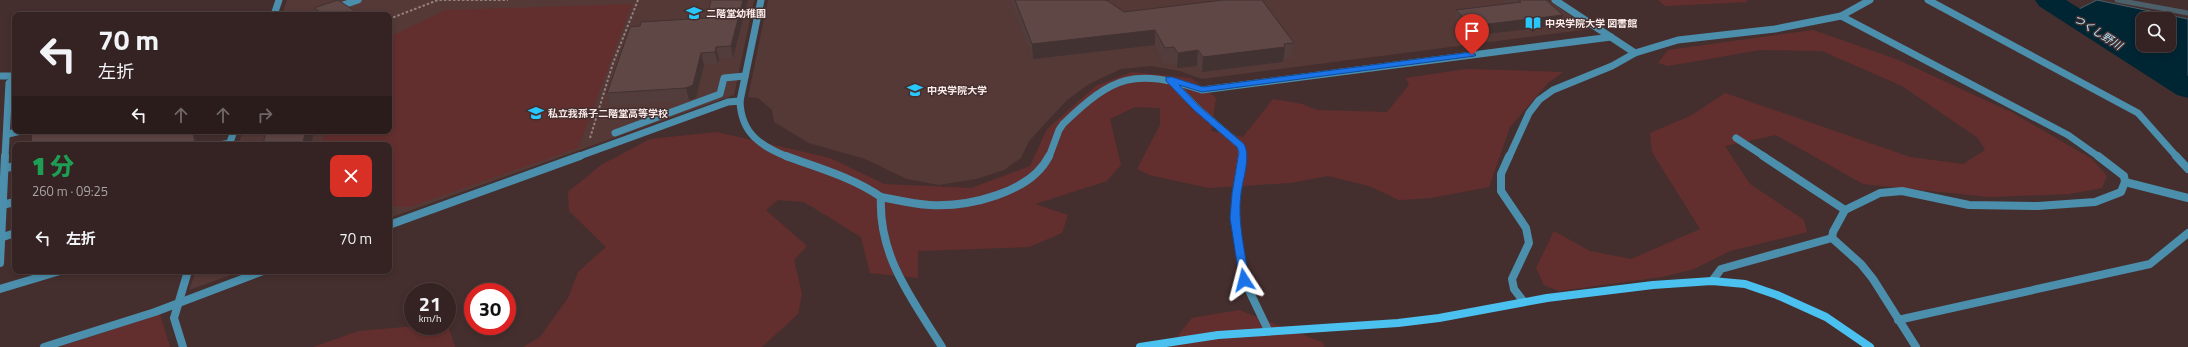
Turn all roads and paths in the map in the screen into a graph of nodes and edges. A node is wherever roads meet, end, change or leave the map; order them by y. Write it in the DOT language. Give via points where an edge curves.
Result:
graph roads {
  1 [pos="279,0"];
  2 [pos="358,0"];
  3 [pos="508,0"];
  4 [pos="638,0"];
  5 [pos="761,0"];
  6 [pos="1555,0"];
  7 [pos="1870,0"];
  8 [pos="1928,0"];
  9 [pos="275,12"];
  10 [pos="323,12"];
  11 [pos="1841,16"];
  12 [pos="392,18"];
  13 [pos="1610,37"];
  14 [pos="1635,52"];
  15 [pos="0,76"];
  16 [pos="746,76"];
  17 [pos="12,79"];
  18 [pos="12,79"];
  19 [pos="1169,79"];
  20 [pos="0,85"];
  21 [pos="12,85"];
  22 [pos="740,101"];
  23 [pos="5,129"];
  24 [pos="615,133"];
  25 [pos="1736,138"];
  26 [pos="2188,169"];
  27 [pos="4,172"];
  28 [pos="2125,182"];
  29 [pos="881,197"];
  30 [pos="2188,198"];
  31 [pos="12,203"];
  32 [pos="2,205"];
  33 [pos="1846,210"];
  34 [pos="392,224"];
  35 [pos="1,226"];
  36 [pos="2188,233"];
  37 [pos="12,234"];
  38 [pos="3,237"];
  39 [pos="1832,238"];
  40 [pos="0,263"];
  41 [pos="50,274"];
  42 [pos="187,274"];
  43 [pos="256,274"];
  44 [pos="1712,281"];
  45 [pos="0,289"];
  46 [pos="1524,302"];
  47 [pos="177,303"];
  48 [pos="1898,320"];
  49 [pos="1268,330"];
  50 [pos="44,347"];
  51 [pos="183,347"];
  52 [pos="942,347"];
  53 [pos="1140,347"];
  54 [pos="1870,347"];
  55 [pos="1916,347"];
  1 -- 9 [label="street"];
  2 -- 10 [label="street"];
  3 -- 12 [label="path" via="438,0"];
  4 -- 24 [label="path" via="613,63 589,138"];
  5 -- 16 [label="street"];
  6 -- 13 [label="street"];
  7 -- 11 [label="street"];
  8 -- 26 [label="street" via="2138,113"];
  11 -- 14 [label="street" via="1802,25 1694,38 1647,47"];
  11 -- 28 [label="street" via="2068,135 2124,176"];
  13 -- 14 [label="street"];
  13 -- 19 [label="street" via="1202,90"];
  14 -- 46 [label="street" via="1612,66 1553,90 1539,100 1529,113 1501,174 1501,191 1526,228 1529,243 1512,278 1514,289"];
  15 -- 17 [label="street"];
  16 -- 22 [label="street"];
  16 -- 24 [label="street" via="724,78 720,94"];
  18 -- 20 [label="street"];
  19 -- 29 [label="street" via="1152,76 1126,78 1105,89 1060,129 1045,166 1018,186 985,198 935,206"];
  19 -- 49 [label="street" via="1196,108 1240,146 1243,152 1235,218 1244,280"];
  21 -- 23 [label="street"];
  22 -- 29 [label="street" via="744,126 758,141 789,158 859,182"];
  22 -- 34 [label="street" via="728,102"];
  23 -- 27 [label="street"];
  25 -- 33 [label="street"];
  27 -- 32 [label="street"];
  28 -- 30 [label="street"];
  28 -- 33 [label="street" via="2121,192 2095,202 2038,206 1968,205 1902,191 1880,193"];
  29 -- 52 [label="street" via="879,210 888,254 903,284"];
  31 -- 32 [label="street"];
  32 -- 35 [label="street"];
  33 -- 39 [label="street"];
  35 -- 38 [label="street"];
  36 -- 48 [label="street" via="2150,264"];
  37 -- 38 [label="street"];
  38 -- 40 [label="street"];
  39 -- 44 [label="street" via="1721,269"];
  39 -- 48 [label="street" via="1869,274"];
  41 -- 45 [label="street"];
  42 -- 47 [label="street"];
  43 -- 47 [label="street"];
  44 -- 46 [label="street" via="1653,285"];
  44 -- 54 [label="street" via="1759,287 1796,302 1826,317"];
  46 -- 49 [label="street" via="1398,323"];
  47 -- 50 [label="street"];
  47 -- 51 [label="street" via="174,318"];
  48 -- 55 [label="street"];
  49 -- 53 [label="street" via="1192,338"];
}
